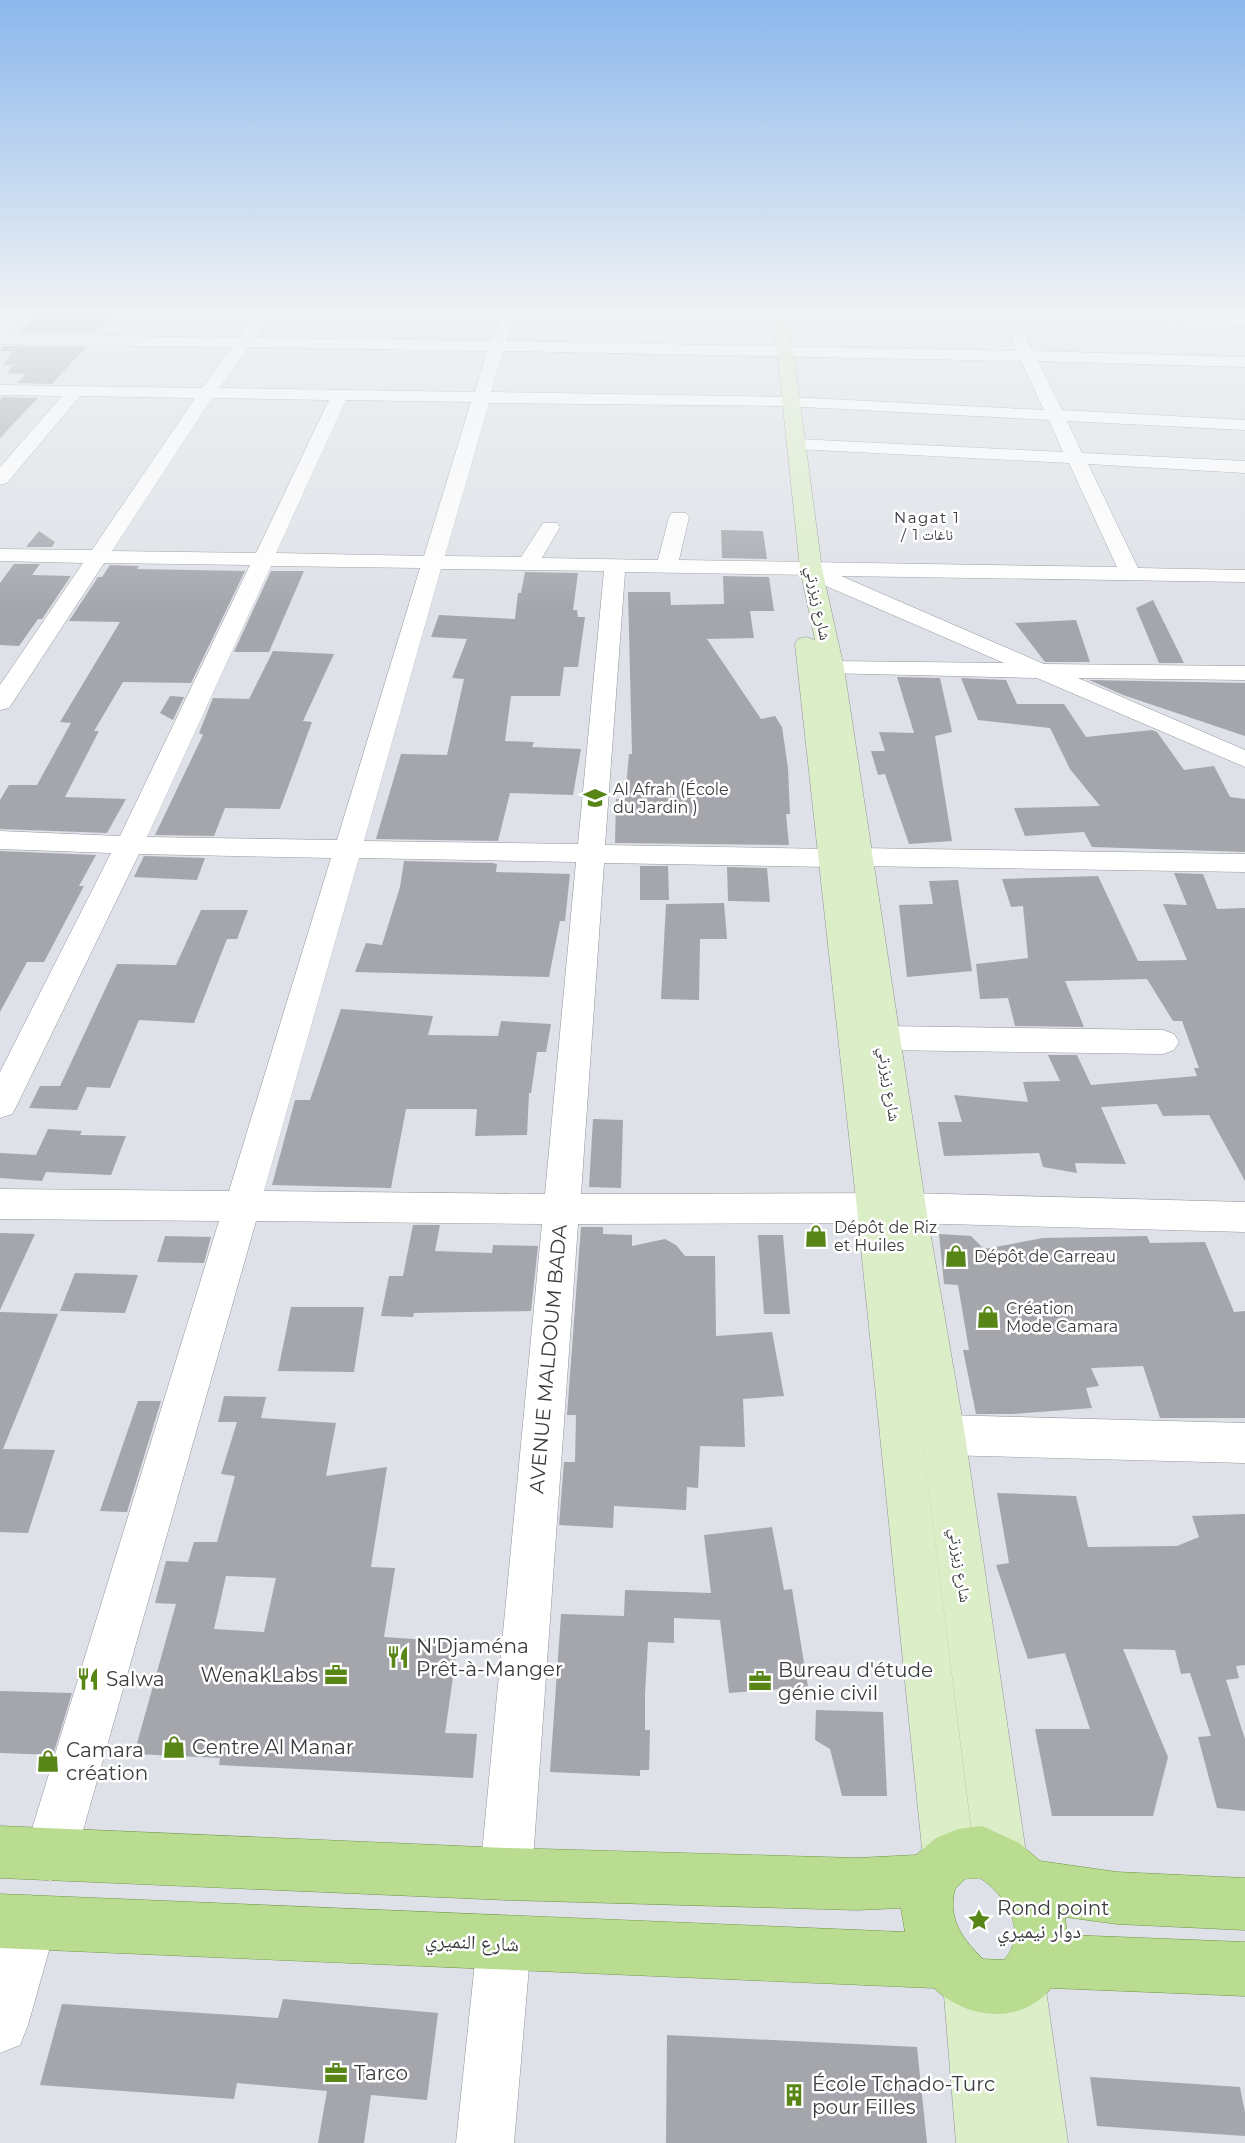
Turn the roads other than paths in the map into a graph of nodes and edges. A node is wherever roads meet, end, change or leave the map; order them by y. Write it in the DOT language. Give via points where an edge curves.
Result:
graph roads {
  1 [pos="60,409"];
  2 [pos="196,409"];
  3 [pos="334,409"];
  4 [pos="480,409"];
  5 [pos="785,409"];
  6 [pos="786,409"];
  7 [pos="931,409"];
  8 [pos="1054,409"];
  9 [pos="1057,415"];
  10 [pos="1245,425"];
  11 [pos="797,444"];
  12 [pos="1079,460"];
  13 [pos="1245,467"];
  14 [pos="0,479"];
  15 [pos="679,517"];
  16 [pos="550,527"];
  17 [pos="0,555"];
  18 [pos="97,557"];
  19 [pos="262,560"];
  20 [pos="432,562"];
  21 [pos="528,563"];
  22 [pos="615,564"];
  23 [pos="667,566"];
  24 [pos="810,570"];
  25 [pos="1130,573"];
  26 [pos="1245,576"];
  27 [pos="832,668"];
  28 [pos="1040,670"];
  29 [pos="1245,672"];
  30 [pos="0,703"];
  31 [pos="1245,759"];
  32 [pos="0,840"];
  33 [pos="129,845"];
  34 [pos="349,849"];
  35 [pos="591,849"];
  36 [pos="844,858"];
  37 [pos="1245,863"];
  38 [pos="883,1038"];
  39 [pos="1163,1042"];
  40 [pos="0,1105"];
  41 [pos="0,1204"];
  42 [pos="243,1205"];
  43 [pos="560,1209"];
  44 [pos="891,1209"];
  45 [pos="1245,1217"];
  46 [pos="944,1435"];
  47 [pos="1245,1443"];
  48 [pos="0,1852"];
  49 [pos="50,1855"];
  50 [pos="940,1869"];
  51 [pos="1013,1872"];
  52 [pos="506,1874"];
  53 [pos="1245,1904"];
  54 [pos="15,1921"];
  55 [pos="504,1943"];
  56 [pos="1245,1969"];
  57 [pos="992,1972"];
  58 [pos="0,2025"];
  59 [pos="485,2143"];
  60 [pos="985,2143"];
  61 [pos="1039,2143"];
  1 -- 14 [label="street"];
  2 -- 18 [label="street"];
  3 -- 19 [label="street"];
  4 -- 20 [label="street"];
  5 -- 24 [label="street, شارع زيزرتي"];
  6 -- 11 [label="street, شارع زيزرتي"];
  7 -- 9 [label="street"];
  8 -- 9 [label="street"];
  9 -- 10 [label="street"];
  9 -- 12 [label="street"];
  11 -- 12 [label="street"];
  11 -- 24 [label="street, شارع زيزرتي"];
  12 -- 13 [label="street"];
  12 -- 25 [label="street"];
  15 -- 23 [label="street"];
  16 -- 21 [label="street"];
  17 -- 18 [label="street"];
  18 -- 19 [label="street"];
  18 -- 30 [label="street"];
  19 -- 20 [label="street"];
  19 -- 33 [label="street"];
  20 -- 21 [label="street"];
  20 -- 34 [label="street"];
  21 -- 22 [label="street"];
  22 -- 23 [label="street"];
  22 -- 35 [label="street, AVENUE MALDOUM BADA"];
  23 -- 24 [label="street"];
  24 -- 25 [label="street"];
  24 -- 27 [label="street, شارع زيزرتي"];
  24 -- 28 [label="street"];
  24 -- 36 [label="street, شارع زيزرتي"];
  25 -- 26 [label="street"];
  27 -- 28 [label="street"];
  27 -- 36 [label="street, شارع زيزرتي"];
  28 -- 29 [label="street"];
  28 -- 31 [label="street"];
  32 -- 33 [label="street"];
  33 -- 34 [label="street"];
  33 -- 40 [label="street"];
  34 -- 35 [label="street"];
  34 -- 42 [label="street"];
  35 -- 36 [label="street"];
  35 -- 43 [label="street, AVENUE MALDOUM BADA"];
  36 -- 37 [label="street"];
  36 -- 38 [label="street, شارع زيزرتي"];
  36 -- 44 [label="street, شارع زيزرتي"];
  38 -- 39 [label="street"];
  38 -- 44 [label="street, شارع زيزرتي"];
  41 -- 42 [label="street"];
  42 -- 43 [label="street"];
  42 -- 49 [label="street"];
  43 -- 44 [label="street"];
  43 -- 52 [label="street, AVENUE MALDOUM BADA"];
  44 -- 45 [label="street"];
  44 -- 46 [label="street, شارع زيزرتي"];
  44 -- 50 [label="street, شارع زيزرتي"];
  46 -- 47 [label="street"];
  46 -- 51 [label="street, شارع زيزرتي"];
  48 -- 49 [label="main road"];
  49 -- 52 [label="main road"];
  50 -- 51 [label="main road" via="963,1853 982,1852"];
  50 -- 52 [label="main road" via="857,1884"];
  50 -- 57 [label="main road" via="926,1902 933,1939"];
  51 -- 53 [label="main road" via="1116,1898"];
  51 -- 57 [label="main road" via="1037,1908 1041,1927"];
  54 -- 55 [label="main road, شارع النميري"];
  54 -- 58 [label="street"];
  55 -- 57 [label="main road, شارع النميري"];
  55 -- 59 [label="street"];
  56 -- 57 [label="main road, شارع النميري" via="1088,1964"];
  57 -- 60 [label="street"];
  57 -- 61 [label="street"];
}
